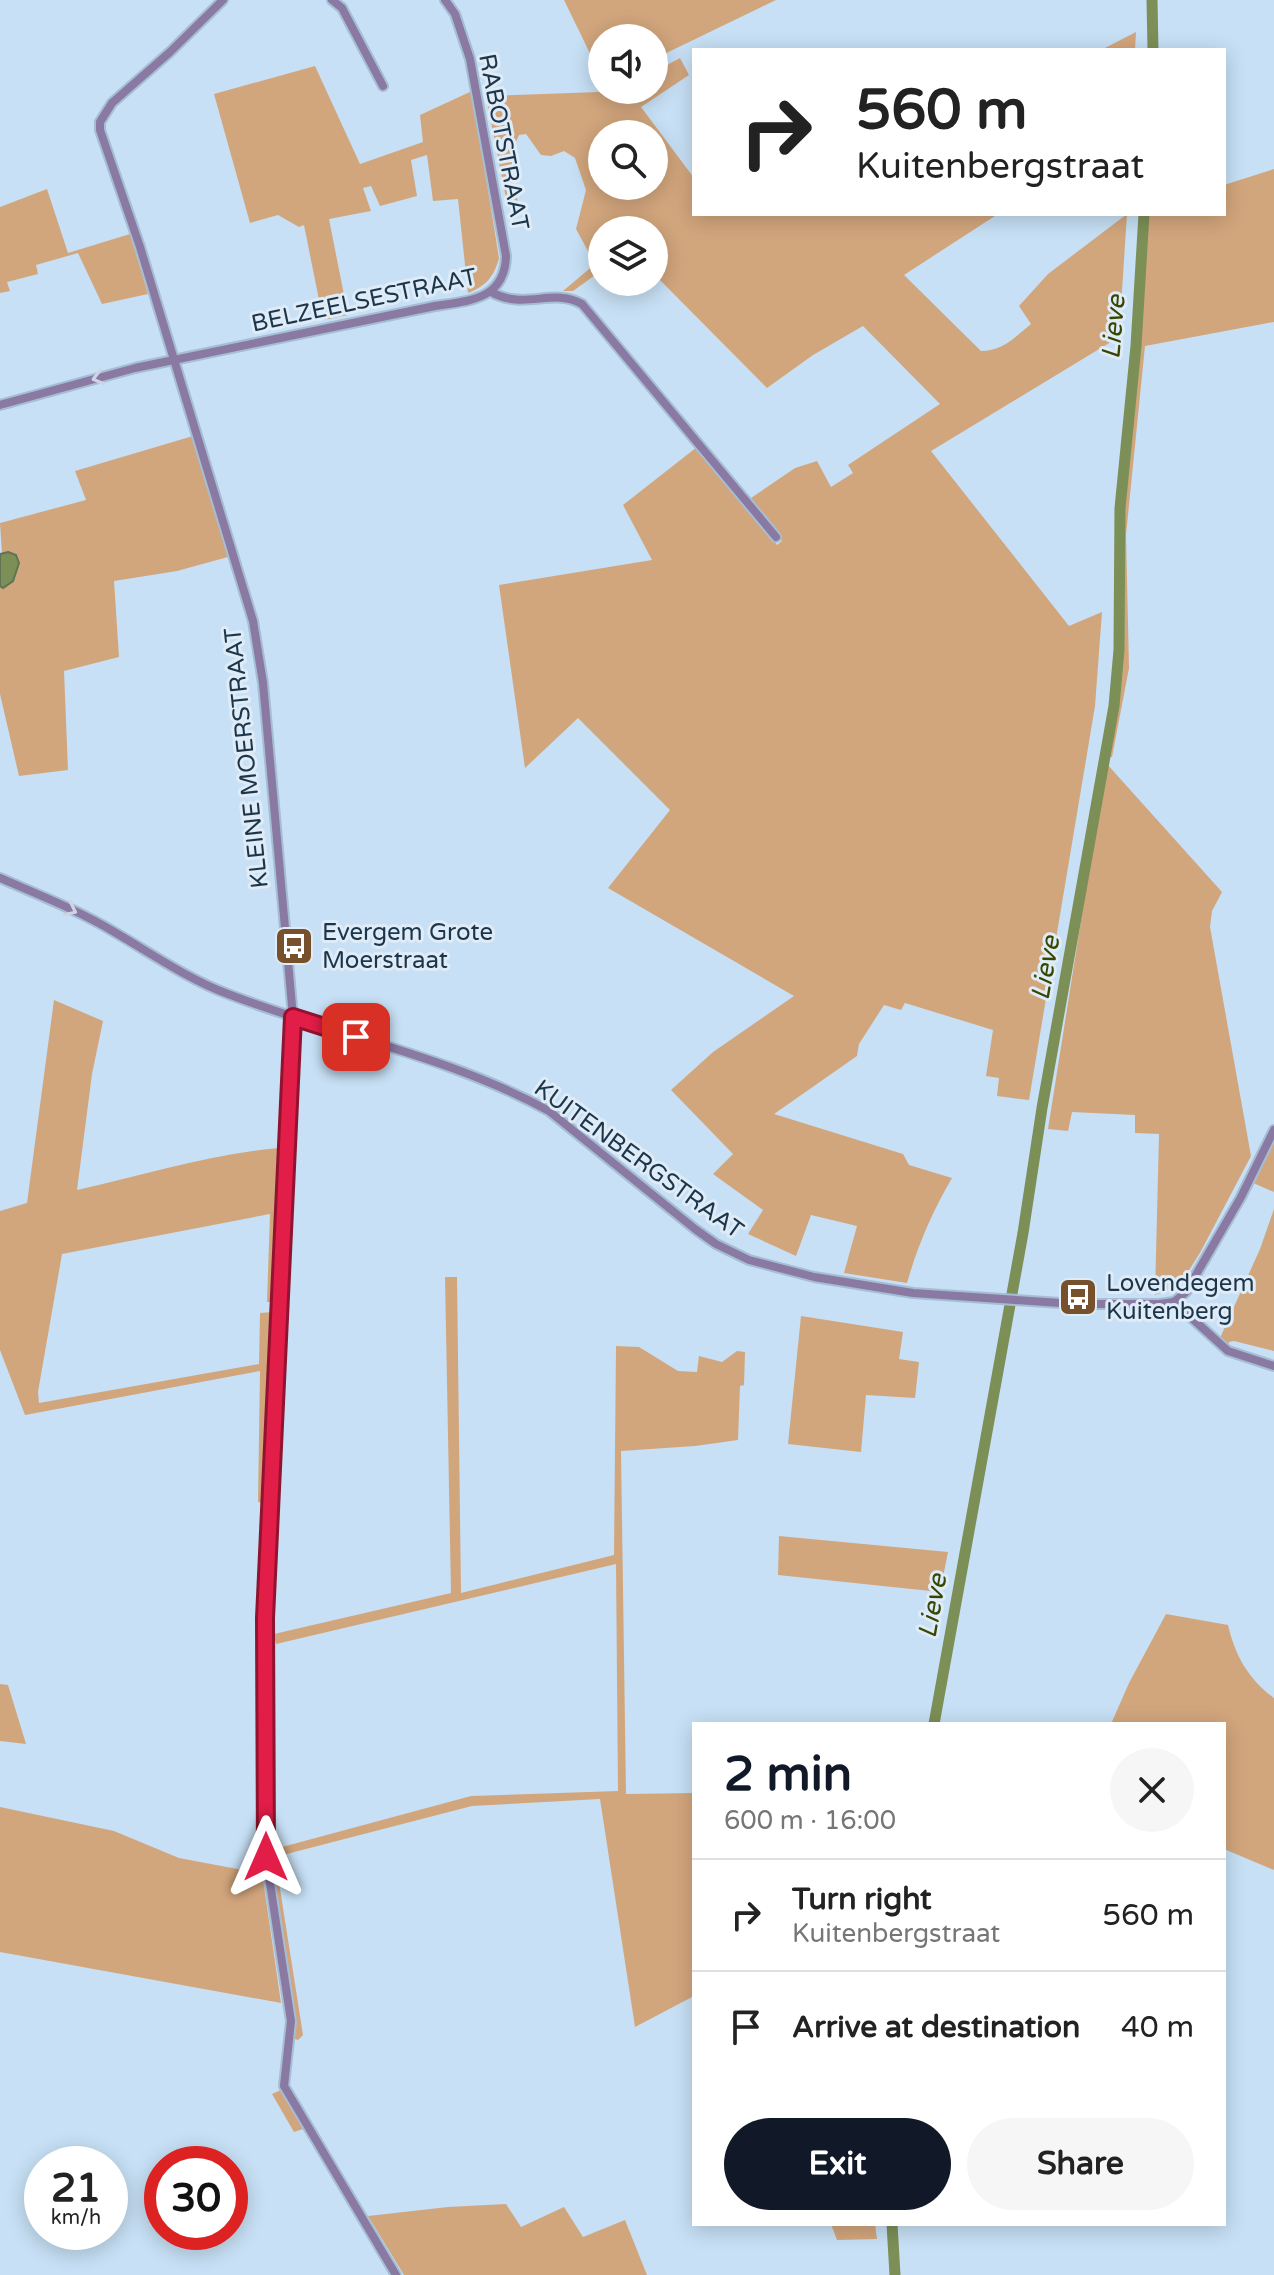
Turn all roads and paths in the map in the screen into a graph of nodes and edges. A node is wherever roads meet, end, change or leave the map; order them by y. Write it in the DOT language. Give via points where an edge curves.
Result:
graph roads {
  1 [pos="223,0"];
  2 [pos="332,0"];
  3 [pos="445,0"];
  4 [pos="383,86"];
  5 [pos="491,292"];
  6 [pos="174,361"];
  7 [pos="0,405"];
  8 [pos="776,537"];
  9 [pos="0,878"];
  10 [pos="293,1017"];
  11 [pos="1274,1130"];
  12 [pos="1174,1302"];
  13 [pos="1274,1366"];
  14 [pos="396,2275"];
  1 -- 6 [label="street, KLEINE MOERSTRAAT" via="112,103 100,122"];
  2 -- 4 [label="street" via="342,8"];
  3 -- 5 [label="street, RABOTSTRAAT" via="470,59 506,256"];
  5 -- 6 [label="street, BELZEELSESTRAAT" via="473,301"];
  5 -- 8 [label="street, BELZEELSESTRAAT" via="513,301 570,297 582,304"];
  6 -- 7 [label="street, BELZEELSESTRAAT, one-way"];
  6 -- 10 [label="street, KLEINE MOERSTRAAT" via="253,621"];
  9 -- 10 [label="street, KUITENBERGSTRAAT, one-way" via="115,932 225,993"];
  10 -- 12 [label="street, KUITENBERGSTRAAT" via="530,1101 695,1229 735,1254 787,1271 913,1293 1142,1306"];
  10 -- 14 [label="street, KLEINE MOERSTRAAT" via="265,1618 266,1857 291,2021 284,2086"];
  11 -- 12 [label="street" via="1199,1273"];
  12 -- 13 [label="street" via="1228,1351"];
}
